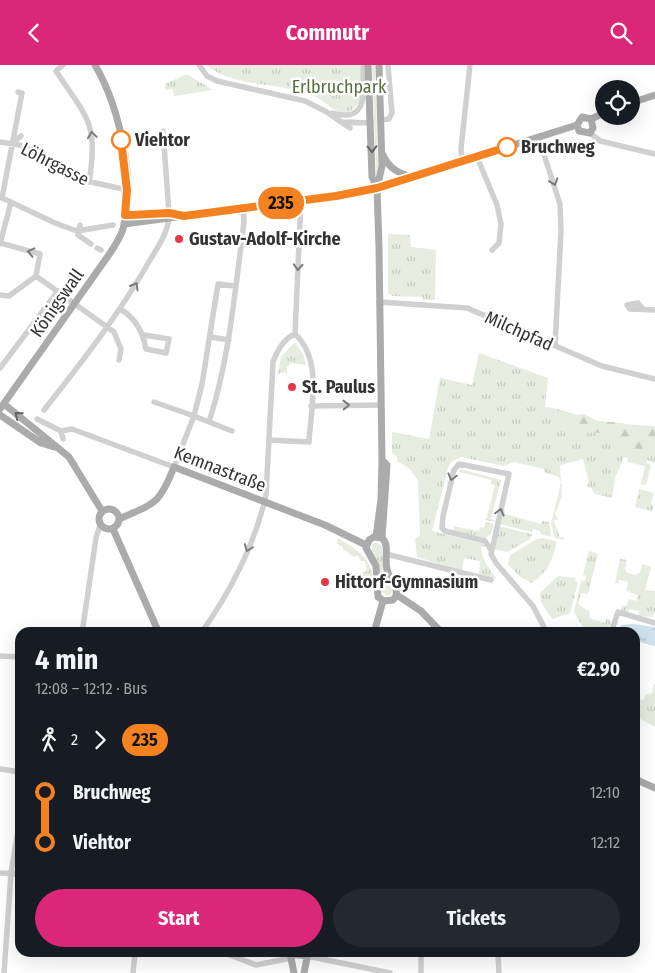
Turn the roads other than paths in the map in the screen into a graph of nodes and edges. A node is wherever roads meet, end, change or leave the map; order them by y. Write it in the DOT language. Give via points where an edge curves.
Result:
graph roads {
  1 [pos="63,65"];
  2 [pos="95,65"];
  3 [pos="199,65"];
  4 [pos="363,65"];
  5 [pos="368,65"];
  6 [pos="379,65"];
  7 [pos="388,65"];
  8 [pos="470,65"];
  9 [pos="20,93"];
  10 [pos="655,95"];
  11 [pos="640,100"];
  12 [pos="325,111"];
  13 [pos="595,117"];
  14 [pos="591,119"];
  15 [pos="380,120"];
  16 [pos="341,122"];
  17 [pos="371,123"];
  18 [pos="577,125"];
  19 [pos="350,128"];
  20 [pos="163,131"];
  21 [pos="590,133"];
  22 [pos="21,136"];
  23 [pos="538,137"];
  24 [pos="0,142"];
  25 [pos="12,143"];
  26 [pos="381,152"];
  27 [pos="655,154"];
  28 [pos="477,157"];
  29 [pos="462,163"];
  30 [pos="413,178"];
  31 [pos="89,182"];
  32 [pos="377,188"];
  33 [pos="127,190"];
  34 [pos="1,197"];
  35 [pos="301,200"];
  36 [pos="11,202"];
  37 [pos="243,209"];
  38 [pos="125,215"];
  39 [pos="169,216"];
  40 [pos="124,224"];
  41 [pos="113,225"];
  42 [pos="79,228"];
  43 [pos="0,243"];
  44 [pos="93,246"];
  45 [pos="492,250"];
  46 [pos="36,276"];
  47 [pos="235,286"];
  48 [pos="58,291"];
  49 [pos="0,295"];
  50 [pos="8,297"];
  51 [pos="0,302"];
  52 [pos="379,302"];
  53 [pos="76,303"];
  54 [pos="120,309"];
  55 [pos="644,309"];
  56 [pos="655,310"];
  57 [pos="107,326"];
  58 [pos="295,334"];
  59 [pos="144,335"];
  60 [pos="211,337"];
  61 [pos="229,340"];
  62 [pos="555,346"];
  63 [pos="119,360"];
  64 [pos="0,369"];
  65 [pos="655,379"];
  66 [pos="154,402"];
  67 [pos="1,404"];
  68 [pos="381,405"];
  69 [pos="311,406"];
  70 [pos="44,410"];
  71 [pos="0,415"];
  72 [pos="194,416"];
  73 [pos="209,422"];
  74 [pos="31,426"];
  75 [pos="61,431"];
  76 [pos="232,431"];
  77 [pos="65,438"];
  78 [pos="268,440"];
  79 [pos="59,448"];
  80 [pos="174,467"];
  81 [pos="264,502"];
  82 [pos="102,511"];
  83 [pos="119,519"];
  84 [pos="100,525"];
  85 [pos="114,529"];
  86 [pos="379,537"];
  87 [pos="366,545"];
  88 [pos="491,550"];
  89 [pos="386,554"];
  90 [pos="491,581"];
  91 [pos="397,595"];
  92 [pos="383,601"];
  93 [pos="655,623"];
  94 [pos="83,627"];
  95 [pos="156,627"];
  96 [pos="205,627"];
  97 [pos="376,627"];
  98 [pos="436,627"];
  99 [pos="544,627"];
  100 [pos="613,627"];
  101 [pos="0,655"];
  102 [pos="15,656"];
  103 [pos="0,769"];
  104 [pos="15,771"];
  105 [pos="640,781"];
  106 [pos="655,788"];
  107 [pos="15,846"];
  108 [pos="0,873"];
  109 [pos="10,873"];
  110 [pos="15,874"];
  111 [pos="3,943"];
  112 [pos="135,957"];
  113 [pos="235,957"];
  114 [pos="281,957"];
  115 [pos="291,957"];
  116 [pos="307,957"];
  117 [pos="321,957"];
  118 [pos="422,957"];
  119 [pos="498,957"];
  120 [pos="4,973"];
  121 [pos="133,973"];
  122 [pos="294,973"];
  123 [pos="304,973"];
  124 [pos="390,973"];
  125 [pos="421,973"];
  126 [pos="499,973"];
  31 -- 1 [label="street, one-way" via="92,131 88,119 56,71"];
  2 -- 33 [label="main road, Königswall" via="119,127"];
  3 -- 12 [label="street" via="207,76 217,81 305,101"];
  4 -- 12 [label="street" via="361,107 352,115"];
  5 -- 17 [label="main road"];
  6 -- 15 [label="main road"];
  7 -- 15 [label="street" via="392,113 389,119"];
  8 -- 29 [label="street"];
  9 -- 25 [label="street"];
  10 -- 11 [label="main road"];
  12 -- 16 [label="street"];
  13 -- 14 [label="main road"];
  14 -- 18 [label="main road" via="582,117"];
  14 -- 21 [label="main road" via="593,127"];
  15 -- 26 [label="main road"];
  16 -- 17 [label="street"];
  16 -- 19 [label="street"];
  17 -- 32 [label="main road, one-way" via="372,177"];
  18 -- 21 [label="main road" via="582,133"];
  18 -- 23 [label="main road"];
  20 -- 39 [label="street"];
  21 -- 27 [label="street" via="600,141"];
  22 -- 25 [label="street"];
  23 -- 28 [label="main road"];
  23 -- 62 [label="street, one-way" via="560,204"];
  24 -- 25 [label="street"];
  25 -- 31 [label="street, Löhrgasse"];
  25 -- 34 [label="street"];
  26 -- 30 [label="main road" via="388,165"];
  26 -- 32 [label="main road"];
  28 -- 29 [label="main road"];
  28 -- 45 [label="street" via="500,214 499,243"];
  29 -- 30 [label="main road"];
  30 -- 32 [label="main road"];
  31 -- 33 [label="street, Löhrgasse"];
  32 -- 35 [label="main road"];
  32 -- 52 [label="main road"];
  33 -- 38 [label="main road, Königswall"];
  34 -- 36 [label="street"];
  35 -- 37 [label="main road"];
  35 -- 58 [label="street, one-way"];
  36 -- 42 [label="street" via="55,223"];
  36 -- 43 [label="street"];
  37 -- 39 [label="main road"];
  37 -- 47 [label="street"];
  38 -- 39 [label="main road"];
  38 -- 40 [label="main road, Königswall"];
  39 -- 40 [label="main road"];
  54 -- 39 [label="street, one-way" via="166,232"];
  40 -- 53 [label="main road, Königswall" via="112,251"];
  41 -- 42 [label="street"];
  42 -- 44 [label="street" via="78,235"];
  46 -- 43 [label="street, one-way" via="40,254"];
  46 -- 48 [label="street"];
  46 -- 50 [label="street"];
  47 -- 60 [label="street" via="218,284"];
  47 -- 61 [label="street"];
  48 -- 53 [label="street"];
  48 -- 64 [label="street"];
  49 -- 50 [label="street"];
  50 -- 51 [label="street"];
  52 -- 62 [label="street, Milchpfad" via="467,308"];
  52 -- 68 [label="main road"];
  53 -- 57 [label="street"];
  53 -- 67 [label="main road, Königswall"];
  54 -- 57 [label="street"];
  54 -- 59 [label="street"];
  55 -- 56 [label="street"];
  57 -- 63 [label="street" via="118,338"];
  57 -- 70 [label="street"];
  58 -- 69 [label="street" via="303,342 312,362"];
  58 -- 78 [label="street" via="282,344 273,362"];
  59 -- 59 [label="street" via="146,349 166,353 169,339"];
  60 -- 61 [label="street"];
  60 -- 72 [label="street"];
  61 -- 73 [label="street" via="220,388"];
  62 -- 65 [label="street, Milchpfad" via="602,366"];
  66 -- 72 [label="street"];
  74 -- 67 [label="main road, one-way"];
  69 -- 68 [label="street, one-way"];
  68 -- 86 [label="main road" via="382,460 387,465 387,489"];
  69 -- 78 [label="street" via="309,442"];
  71 -- 79 [label="main road" via="41,443"];
  72 -- 73 [label="street"];
  72 -- 80 [label="street"];
  73 -- 76 [label="street"];
  74 -- 75 [label="street" via="37,419"];
  74 -- 79 [label="main road"];
  75 -- 77 [label="street"];
  75 -- 80 [label="street, Kemnastraße" via="72,429"];
  78 -- 81 [label="street"];
  79 -- 82 [label="main road" via="77,469"];
  80 -- 81 [label="main road, Kemnastraße"];
  80 -- 83 [label="main road" via="161,497"];
  81 -- 87 [label="main road, Kemnastraße" via="325,525"];
  81 -- 96 [label="street, one-way" via="246,555"];
  82 -- 83 [label="main road" via="114,511"];
  82 -- 84 [label="main road" via="98,519"];
  83 -- 85 [label="main road"];
  84 -- 85 [label="main road"];
  84 -- 94 [label="street"];
  85 -- 95 [label="main road"];
  86 -- 87 [label="main road" via="370,539"];
  86 -- 89 [label="main road" via="386,542"];
  87 -- 92 [label="main road" via="376,566 378,594"];
  88 -- 88 [label="street, one-way" via="509,474 459,464 454,470 442,528 485,541"];
  88 -- 99 [label="street" via="493,559 527,597"];
  89 -- 90 [label="street"];
  89 -- 91 [label="main road" via="386,569 396,586"];
  91 -- 92 [label="main road" via="390,601"];
  91 -- 98 [label="main road" via="421,611"];
  92 -- 97 [label="main road"];
  93 -- 100 [label="street" via="618,612"];
  101 -- 102 [label="street"];
  103 -- 104 [label="street"];
  105 -- 106 [label="main road"];
  107 -- 109 [label="street"];
  108 -- 109 [label="street"];
  109 -- 110 [label="street"];
  109 -- 111 [label="street"];
  111 -- 120 [label="street"];
  112 -- 121 [label="street"];
  113 -- 114 [label="street" via="256,965"];
  115 -- 122 [label="main road"];
  116 -- 123 [label="main road"];
  117 -- 124 [label="street"];
  118 -- 125 [label="street"];
  119 -- 126 [label="street"];
}
